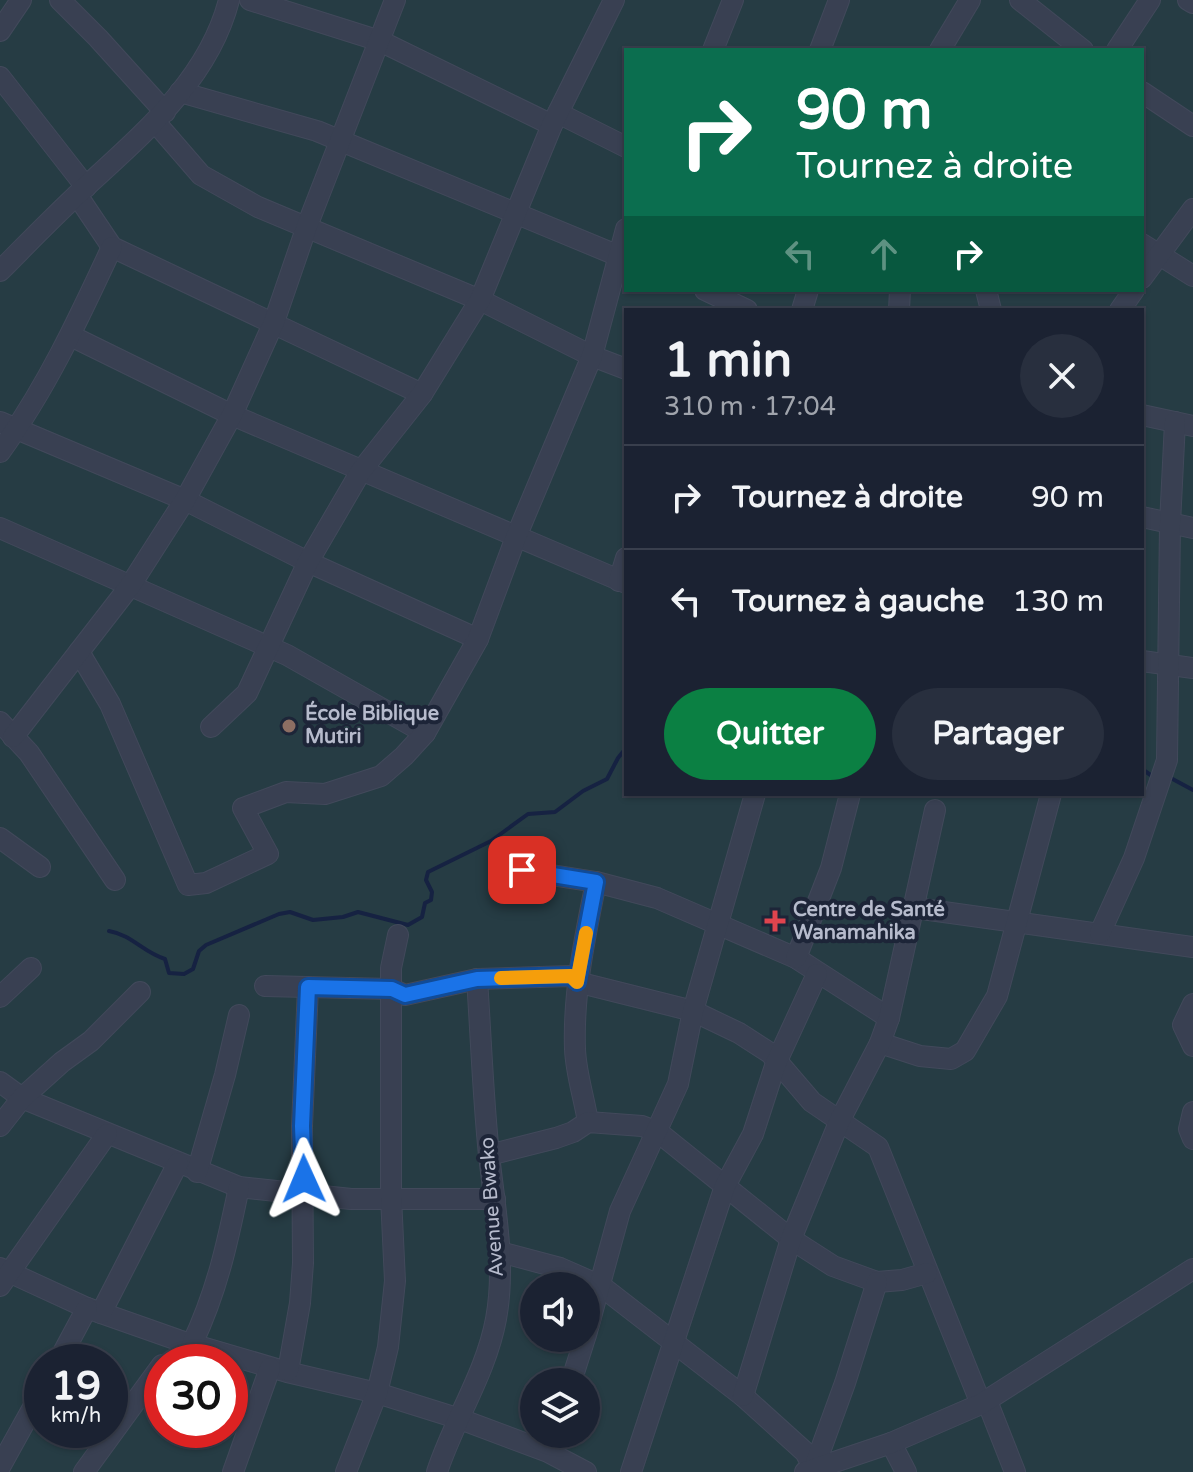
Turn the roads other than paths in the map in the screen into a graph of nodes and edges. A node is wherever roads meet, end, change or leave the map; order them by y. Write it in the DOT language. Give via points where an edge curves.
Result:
graph roads {
  1 [pos="21,0"];
  2 [pos="60,0"];
  3 [pos="250,0"];
  4 [pos="395,0"];
  5 [pos="614,0"];
  6 [pos="733,0"];
  7 [pos="839,0"];
  8 [pos="970,0"];
  9 [pos="1020,0"];
  10 [pos="1150,0"];
  11 [pos="1188,0"];
  12 [pos="225,2"];
  13 [pos="1193,3"];
  14 [pos="0,31"];
  15 [pos="380,41"];
  16 [pos="715,48"];
  17 [pos="821,48"];
  18 [pos="941,48"];
  19 [pos="1080,48"];
  20 [pos="1118,48"];
  21 [pos="0,77"];
  22 [pos="180,92"];
  23 [pos="1144,93"];
  24 [pos="161,117"];
  25 [pos="555,119"];
  26 [pos="1193,126"];
  27 [pos="341,141"];
  28 [pos="624,146"];
  29 [pos="82,191"];
  30 [pos="1193,209"];
  31 [pos="515,213"];
  32 [pos="307,226"];
  33 [pos="112,247"];
  34 [pos="1150,250"];
  35 [pos="622,257"];
  36 [pos="4,260"];
  37 [pos="1144,271"];
  38 [pos="1193,276"];
  39 [pos="709,292"];
  40 [pos="480,300"];
  41 [pos="743,308"];
  42 [pos="274,322"];
  43 [pos="71,336"];
  44 [pos="592,356"];
  45 [pos="624,368"];
  46 [pos="422,394"];
  47 [pos="232,415"];
  48 [pos="1144,415"];
  49 [pos="1184,424"];
  50 [pos="8,426"];
  51 [pos="0,452"];
  52 [pos="361,471"];
  53 [pos="185,500"];
  54 [pos="1144,518"];
  55 [pos="1170,524"];
  56 [pos="0,528"];
  57 [pos="1193,528"];
  58 [pos="516,537"];
  59 [pos="308,562"];
  60 [pos="622,582"];
  61 [pos="130,586"];
  62 [pos="478,639"];
  63 [pos="269,647"];
  64 [pos="79,652"];
  65 [pos="1144,661"];
  66 [pos="1169,665"];
  67 [pos="1193,668"];
  68 [pos="211,727"];
  69 [pos="7,730"];
  70 [pos="425,733"];
  71 [pos="754,796"];
  72 [pos="849,796"];
  73 [pos="1050,796"];
  74 [pos="935,810"];
  75 [pos="0,838"];
  76 [pos="40,867"];
  77 [pos="500,867"];
  78 [pos="115,880"];
  79 [pos="596,882"];
  80 [pos="915,908"];
  81 [pos="1016,921"];
  82 [pos="720,923"];
  83 [pos="1100,933"];
  84 [pos="398,935"];
  85 [pos="1193,947"];
  86 [pos="796,958"];
  87 [pos="31,968"];
  88 [pos="817,974"];
  89 [pos="477,979"];
  90 [pos="577,982"];
  91 [pos="265,986"];
  92 [pos="308,987"];
  93 [pos="392,989"];
  94 [pos="140,992"];
  95 [pos="0,997"];
  96 [pos="1193,1004"];
  97 [pos="693,1011"];
  98 [pos="239,1015"];
  99 [pos="889,1018"];
  100 [pos="880,1043"];
  101 [pos="1193,1046"];
  102 [pos="776,1063"];
  103 [pos="0,1082"];
  104 [pos="22,1098"];
  105 [pos="1193,1112"];
  106 [pos="840,1120"];
  107 [pos="588,1122"];
  108 [pos="0,1126"];
  109 [pos="658,1132"];
  110 [pos="107,1134"];
  111 [pos="1193,1139"];
  112 [pos="489,1155"];
  113 [pos="187,1167"];
  114 [pos="725,1186"];
  115 [pos="239,1187"];
  116 [pos="303,1195"];
  117 [pos="391,1197"];
  118 [pos="495,1199"];
  119 [pos="791,1239"];
  120 [pos="500,1252"];
  121 [pos="1193,1269"];
  122 [pos="927,1273"];
  123 [pos="3,1276"];
  124 [pos="877,1282"];
  125 [pos="601,1286"];
  126 [pos="600,1289"];
  127 [pos="94,1311"];
  128 [pos="185,1342"];
  129 [pos="675,1343"];
  130 [pos="71,1344"];
  131 [pos="279,1369"];
  132 [pos="144,1390"];
  133 [pos="377,1393"];
  134 [pos="743,1396"];
  135 [pos="984,1402"];
  136 [pos="460,1419"];
  137 [pos="24,1427"];
  138 [pos="520,1435"];
  139 [pos="891,1443"];
  140 [pos="556,1448"];
  141 [pos="4,1467"];
  142 [pos="812,1471"];
  143 [pos="84,1472"];
  144 [pos="233,1472"];
  145 [pos="346,1472"];
  146 [pos="437,1472"];
  147 [pos="586,1472"];
  148 [pos="631,1472"];
  149 [pos="906,1472"];
  150 [pos="1015,1472"];
  1 -- 14 [label="street"];
  2 -- 24 [label="street"];
  3 -- 15 [label="street"];
  4 -- 15 [label="street"];
  5 -- 25 [label="street"];
  6 -- 16 [label="street"];
  7 -- 17 [label="street"];
  8 -- 18 [label="street"];
  9 -- 19 [label="street"];
  10 -- 20 [label="street"];
  11 -- 13 [label="street"];
  12 -- 22 [label="street" via="210,46"];
  15 -- 25 [label="street"];
  15 -- 27 [label="street"];
  21 -- 29 [label="street"];
  22 -- 24 [label="street"];
  22 -- 27 [label="street"];
  23 -- 26 [label="street"];
  24 -- 29 [label="street"];
  24 -- 32 [label="street" via="201,175 258,207"];
  25 -- 28 [label="street"];
  25 -- 31 [label="street"];
  27 -- 31 [label="street"];
  27 -- 32 [label="street"];
  29 -- 33 [label="street"];
  29 -- 36 [label="street"];
  30 -- 34 [label="street"];
  31 -- 35 [label="street"];
  31 -- 40 [label="street"];
  32 -- 40 [label="street"];
  32 -- 42 [label="street"];
  33 -- 42 [label="street"];
  33 -- 43 [label="street"];
  34 -- 37 [label="street"];
  34 -- 38 [label="street"];
  35 -- 44 [label="street"];
  39 -- 41 [label="street"];
  40 -- 44 [label="street"];
  40 -- 46 [label="street"];
  42 -- 46 [label="street"];
  42 -- 47 [label="street"];
  43 -- 47 [label="street"];
  43 -- 50 [label="street"];
  44 -- 45 [label="street"];
  44 -- 58 [label="street"];
  46 -- 52 [label="street"];
  47 -- 52 [label="street"];
  47 -- 53 [label="street"];
  48 -- 49 [label="street"];
  49 -- 55 [label="street"];
  50 -- 51 [label="street"];
  50 -- 53 [label="street"];
  52 -- 58 [label="street"];
  52 -- 59 [label="street"];
  53 -- 59 [label="street"];
  53 -- 61 [label="street"];
  54 -- 55 [label="street"];
  55 -- 57 [label="street"];
  55 -- 66 [label="street"];
  56 -- 61 [label="street"];
  58 -- 60 [label="street"];
  58 -- 62 [label="street"];
  59 -- 62 [label="street"];
  59 -- 63 [label="street"];
  61 -- 63 [label="street"];
  61 -- 64 [label="street"];
  62 -- 70 [label="street"];
  63 -- 68 [label="street" via="247,693"];
  63 -- 70 [label="street"];
  64 -- 69 [label="street"];
  64 -- 70 [label="street" via="110,704 188,885 206,883 268,854 243,808 286,792 325,794 381,776"];
  65 -- 66 [label="street"];
  66 -- 67 [label="street"];
  66 -- 83 [label="street" via="1167,760 1134,858"];
  69 -- 78 [label="street" via="29,753"];
  71 -- 82 [label="street"];
  72 -- 86 [label="street" via="831,868"];
  73 -- 81 [label="street"];
  74 -- 80 [label="street"];
  75 -- 76 [label="street"];
  77 -- 79 [label="street"];
  79 -- 82 [label="street"];
  79 -- 90 [label="street"];
  80 -- 81 [label="street"];
  80 -- 99 [label="street"];
  81 -- 83 [label="street"];
  81 -- 100 [label="street" via="997,996 965,1051 951,1059"];
  82 -- 86 [label="street"];
  82 -- 97 [label="street"];
  83 -- 85 [label="street"];
  84 -- 93 [label="street"];
  86 -- 88 [label="street"];
  87 -- 95 [label="street"];
  88 -- 99 [label="street"];
  88 -- 102 [label="street"];
  89 -- 90 [label="street" via="571,976"];
  89 -- 93 [label="street" via="405,995"];
  89 -- 112 [label="street, Avenue Bwako"];
  90 -- 97 [label="street"];
  90 -- 107 [label="street" via="577,1073"];
  91 -- 92 [label="street"];
  92 -- 93 [label="street"];
  92 -- 116 [label="street"];
  93 -- 117 [label="street"];
  94 -- 104 [label="street"];
  96 -- 101 [label="street" via="1183,1025"];
  97 -- 102 [label="street" via="739,1033"];
  97 -- 109 [label="street" via="678,1084"];
  98 -- 113 [label="street" via="225,1075"];
  99 -- 100 [label="street"];
  100 -- 106 [label="street"];
  102 -- 106 [label="street" via="812,1102"];
  102 -- 114 [label="street" via="753,1134"];
  103 -- 104 [label="street"];
  104 -- 108 [label="street"];
  104 -- 110 [label="street"];
  105 -- 111 [label="street"];
  106 -- 119 [label="street"];
  106 -- 122 [label="street" via="878,1147"];
  107 -- 109 [label="street"];
  107 -- 112 [label="street" via="556,1138"];
  109 -- 114 [label="street"];
  109 -- 125 [label="street" via="620,1211"];
  110 -- 113 [label="street"];
  110 -- 123 [label="street"];
  112 -- 118 [label="street, Avenue Bwako"];
  113 -- 115 [label="street"];
  113 -- 127 [label="street"];
  114 -- 119 [label="street"];
  114 -- 129 [label="street"];
  115 -- 116 [label="street"];
  115 -- 128 [label="street" via="208,1311"];
  116 -- 117 [label="street"];
  116 -- 131 [label="street" via="300,1303"];
  117 -- 118 [label="street"];
  117 -- 133 [label="street" via="395,1281"];
  118 -- 120 [label="street, Avenue Bwako"];
  119 -- 124 [label="street" via="833,1266"];
  119 -- 134 [label="street"];
  120 -- 125 [label="street"];
  120 -- 136 [label="street, Avenue Bwako" via="496,1318"];
  121 -- 135 [label="street"];
  122 -- 124 [label="street"];
  122 -- 135 [label="street"];
  123 -- 127 [label="street"];
  124 -- 142 [label="street"];
  125 -- 126 [label="street"];
  125 -- 129 [label="street"];
  127 -- 128 [label="street"];
  127 -- 130 [label="street"];
  128 -- 131 [label="street"];
  129 -- 134 [label="street"];
  129 -- 148 [label="street"];
  131 -- 133 [label="street"];
  131 -- 144 [label="street" via="259,1393"];
  132 -- 143 [label="street"];
  133 -- 136 [label="street"];
  133 -- 145 [label="street"];
  134 -- 142 [label="street" via="805,1452"];
  135 -- 139 [label="street"];
  135 -- 150 [label="street"];
  136 -- 138 [label="street"];
  136 -- 146 [label="street, Avenue Bwako"];
  137 -- 141 [label="street"];
  139 -- 142 [label="street"];
  139 -- 149 [label="street"];
  140 -- 147 [label="street"];
}
